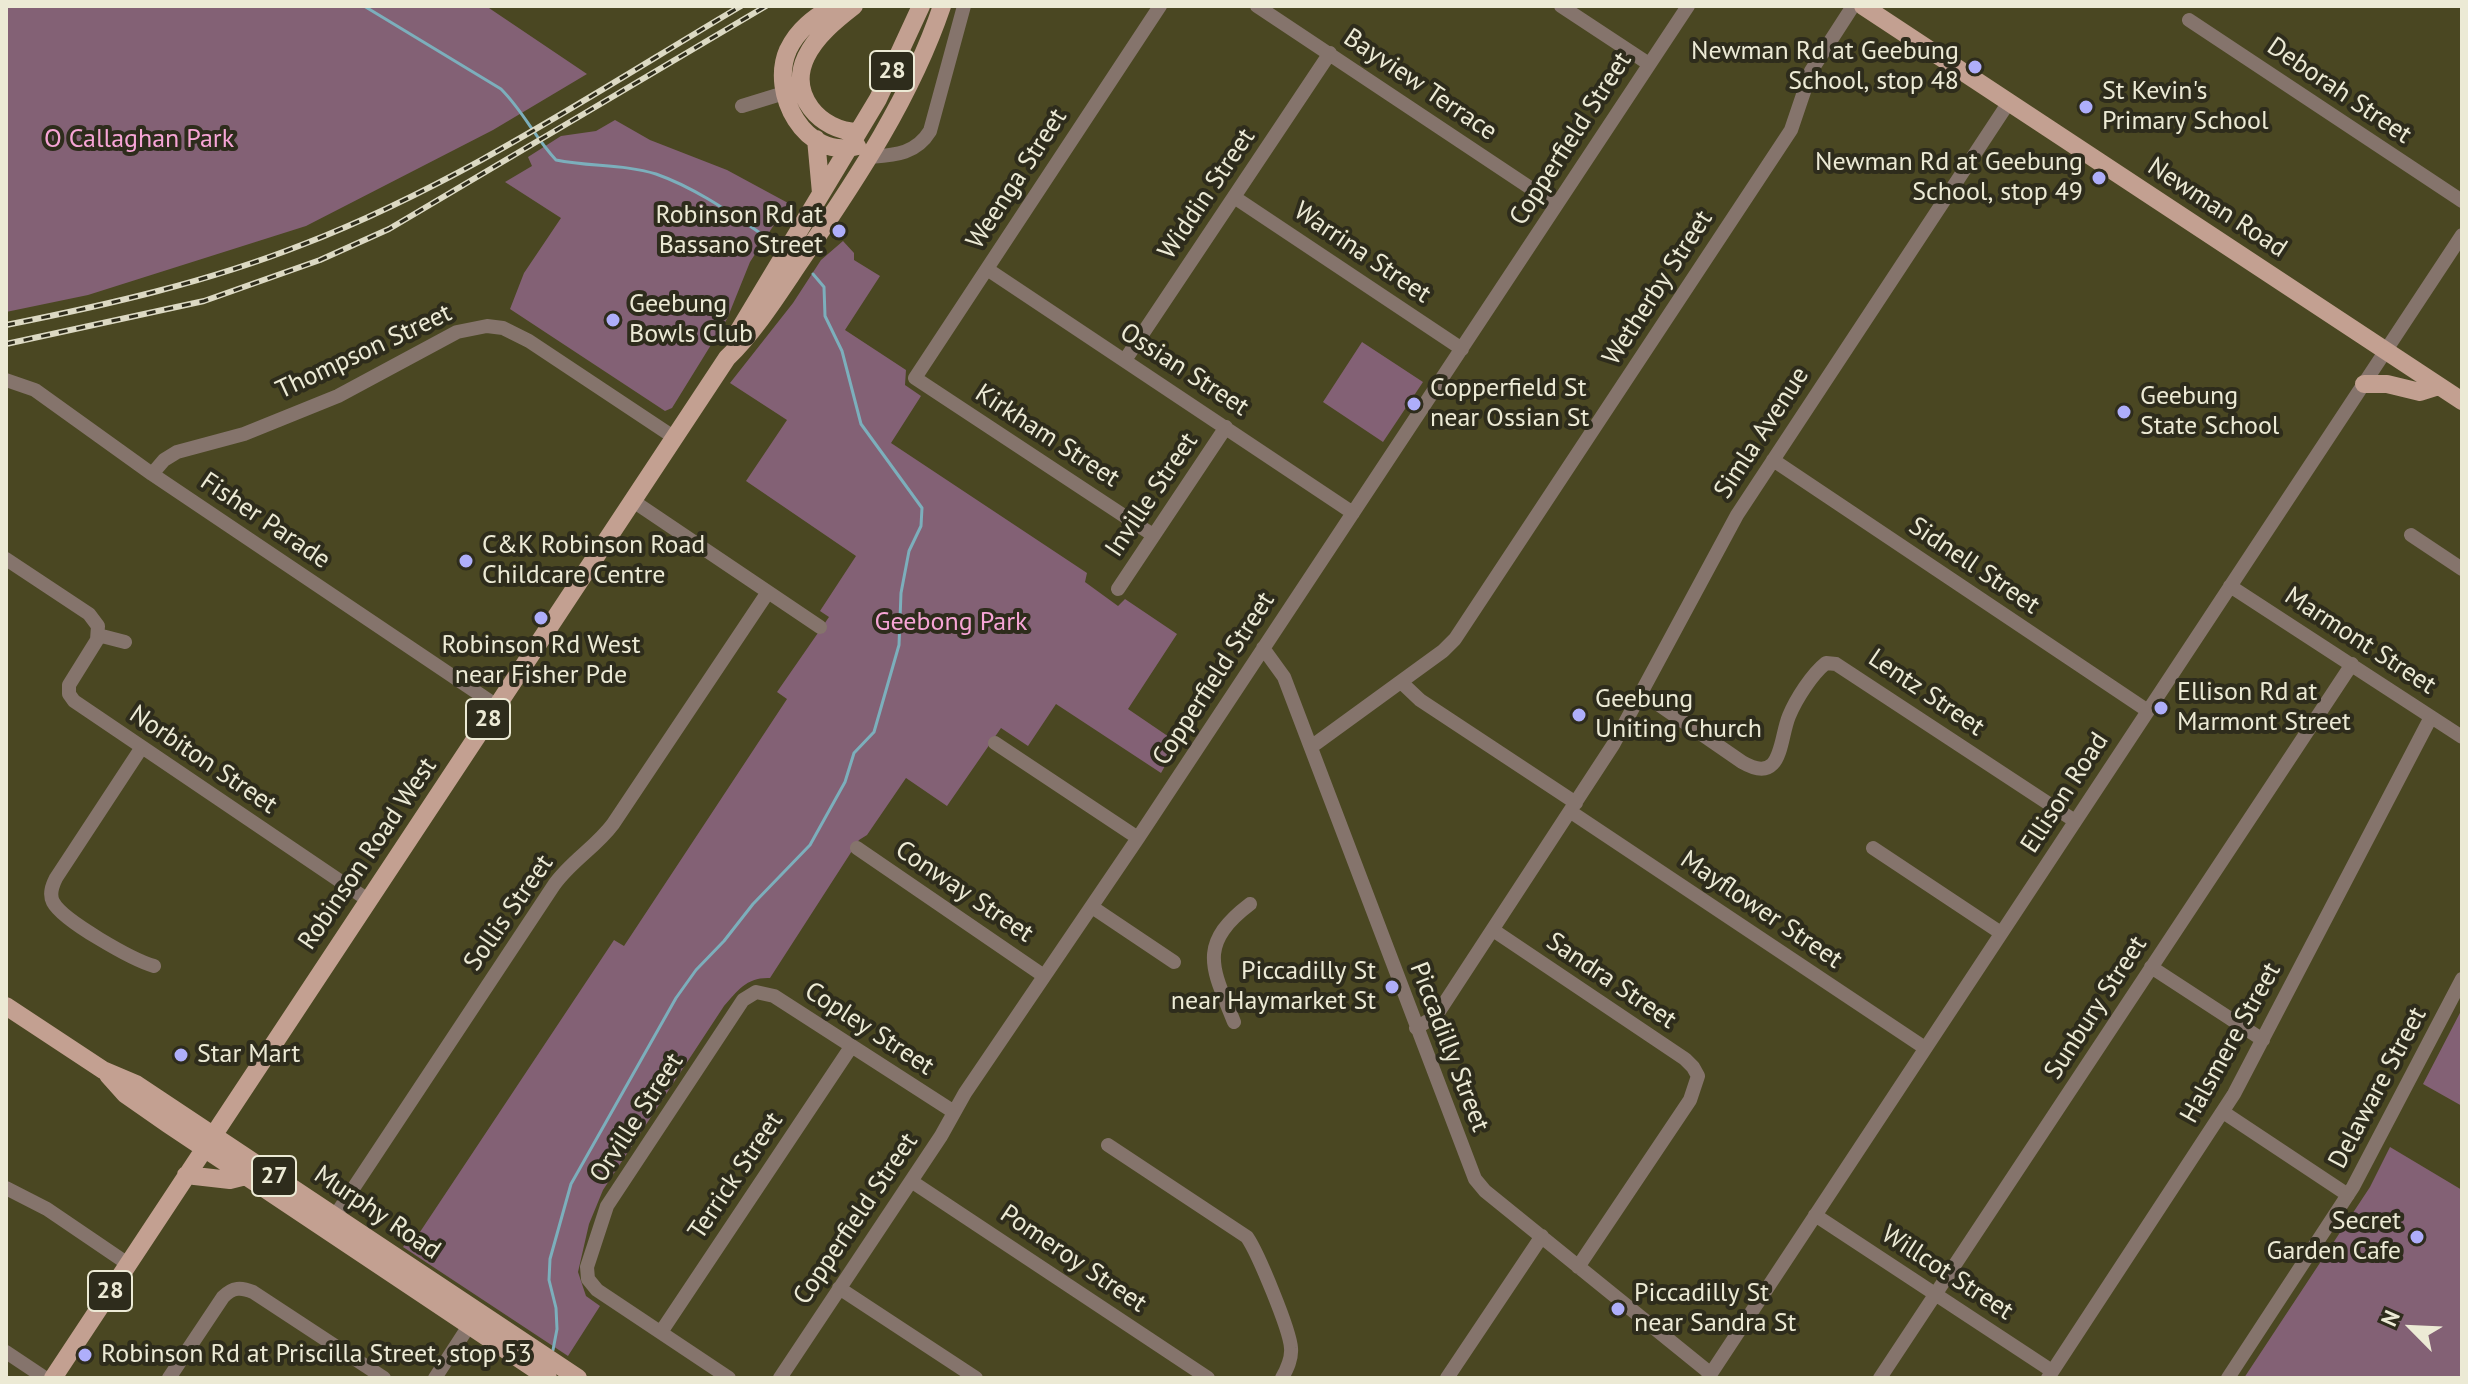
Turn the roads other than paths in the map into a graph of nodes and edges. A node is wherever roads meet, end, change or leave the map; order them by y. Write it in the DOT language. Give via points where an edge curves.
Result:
graph roads {
  1 [pos="833,6"];
  2 [pos="854,6"];
  3 [pos="921,6"];
  4 [pos="942,6"];
  5 [pos="964,6"];
  6 [pos="1160,6"];
  7 [pos="1257,6"];
  8 [pos="1561,6"];
  9 [pos="1688,6"];
  10 [pos="1853,6"];
  11 [pos="1875,9"];
  12 [pos="2189,20"];
  13 [pos="1330,53"];
  14 [pos="1649,64"];
  15 [pos="793,91"];
  16 [pos="2009,102"];
  17 [pos="742,106"];
  18 [pos="884,133"];
  19 [pos="816,139"];
  20 [pos="853,140"];
  21 [pos="870,157"];
  22 [pos="821,193"];
  23 [pos="1234,197"];
  24 [pos="2462,201"];
  25 [pos="1556,205"];
  26 [pos="2462,235"];
  27 [pos="987,269"];
  28 [pos="1462,349"];
  29 [pos="2386,350"];
  30 [pos="727,358"];
  31 [pos="1125,360"];
  32 [pos="915,378"];
  33 [pos="6,380"];
  34 [pos="2364,384"];
  35 [pos="2439,386"];
  36 [pos="2462,401"];
  37 [pos="1226,427"];
  38 [pos="675,438"];
  39 [pos="1773,460"];
  40 [pos="152,474"];
  41 [pos="633,501"];
  42 [pos="1353,513"];
  43 [pos="1153,535"];
  44 [pos="2411,535"];
  45 [pos="6,559"];
  46 [pos="2462,569"];
  47 [pos="2230,586"];
  48 [pos="1118,589"];
  49 [pos="768,592"];
  50 [pos="820,627"];
  51 [pos="98,635"];
  52 [pos="125,642"];
  53 [pos="1263,648"];
  54 [pos="2352,664"];
  55 [pos="1401,682"];
  56 [pos="1642,693"];
  57 [pos="497,706"];
  58 [pos="2148,711"];
  59 [pos="2431,717"];
  60 [pos="2462,737"];
  61 [pos="995,743"];
  62 [pos="142,747"];
  63 [pos="1311,747"];
  64 [pos="1574,808"];
  65 [pos="2075,821"];
  66 [pos="1138,838"];
  67 [pos="857,848"];
  68 [pos="1873,848"];
  69 [pos="368,900"];
  70 [pos="1250,904"];
  71 [pos="1092,907"];
  72 [pos="1493,930"];
  73 [pos="2001,933"];
  74 [pos="1174,962"];
  75 [pos="154,966"];
  76 [pos="2151,967"];
  77 [pos="1044,976"];
  78 [pos="2462,979"];
  79 [pos="756,992"];
  80 [pos="6,1006"];
  81 [pos="1234,1022"];
  82 [pos="1416,1028"];
  83 [pos="2263,1040"];
  84 [pos="851,1047"];
  85 [pos="1925,1048"];
  86 [pos="954,1112"];
  87 [pos="2223,1112"];
  88 [pos="208,1142"];
  89 [pos="1108,1145"];
  90 [pos="186,1175"];
  91 [pos="246,1176"];
  92 [pos="911,1181"];
  93 [pos="6,1188"];
  94 [pos="2348,1195"];
  95 [pos="1815,1215"];
  96 [pos="330,1223"];
  97 [pos="1542,1236"];
  98 [pos="128,1264"];
  99 [pos="1578,1267"];
  100 [pos="839,1288"];
  101 [pos="1935,1294"];
  102 [pos="474,1318"];
  103 [pos="661,1332"];
  104 [pos="6,1352"];
  105 [pos="2050,1375"];
  106 [pos="1710,1376"];
  107 [pos="45,1378"];
  108 [pos="53,1378"];
  109 [pos="169,1378"];
  110 [pos="384,1378"];
  111 [pos="435,1378"];
  112 [pos="548,1378"];
  113 [pos="578,1378"];
  114 [pos="729,1378"];
  115 [pos="780,1378"];
  116 [pos="976,1378"];
  117 [pos="1208,1378"];
  118 [pos="1282,1378"];
  119 [pos="1447,1378"];
  120 [pos="1880,1378"];
  121 [pos="2228,1378"];
  1 -- 15 [label="main road" via="805,26 789,49 783,68"];
  2 -- 15 [label="main road" via="812,47"];
  3 -- 20 [label="main road, Robinson Road West / 28"];
  4 -- 18 [label="main road, Robinson Road West / 28"];
  5 -- 21 [label="street" via="930,131 909,151"];
  6 -- 27 [label="street, Weenga Street"];
  7 -- 13 [label="street, Bayview Terrace"];
  8 -- 14 [label="street"];
  9 -- 14 [label="street, Copperfield Street"];
  10 -- 55 [label="street, Wetherby Street" via="1811,71 1791,130 1455,639"];
  11 -- 16 [label="main road, Newman Road"];
  12 -- 24 [label="street, Deborah Street"];
  13 -- 23 [label="street, Widdin Street"];
  13 -- 25 [label="street, Bayview Terrace"];
  14 -- 25 [label="street, Copperfield Street"];
  15 -- 17 [label="street"];
  15 -- 19 [label="main road" via="795,119"];
  15 -- 20 [label="main road" via="822,121"];
  16 -- 29 [label="main road, Newman Road"];
  16 -- 39 [label="street, Simla Avenue"];
  18 -- 20 [label="main road"];
  18 -- 21 [label="main road, Robinson Road West / 28"];
  19 -- 20 [label="main road" via="833,147"];
  19 -- 22 [label="main road"];
  20 -- 22 [label="main road, Robinson Road West / 28"];
  21 -- 30 [label="main road, Robinson Road West / 28" via="785,285"];
  22 -- 30 [label="main road, Robinson Road West / 28" via="751,307"];
  23 -- 28 [label="street, Warrina Street"];
  23 -- 31 [label="street, Widdin Street"];
  25 -- 28 [label="street, Copperfield Street"];
  26 -- 29 [label="street, Ellison Road"];
  27 -- 31 [label="street, Ossian Street"];
  27 -- 32 [label="street, Weenga Street"];
  28 -- 42 [label="street, Copperfield Street"];
  29 -- 34 [label="street, Ellison Road"];
  29 -- 35 [label="main road, Newman Road"];
  30 -- 38 [label="main road, Robinson Road West / 28"];
  31 -- 37 [label="street, Ossian Street"];
  32 -- 43 [label="street, Kirkham Street"];
  33 -- 40 [label="street, Fisher Parade" via="35,390"];
  34 -- 35 [label="main road" via="2420,392"];
  34 -- 47 [label="street, Ellison Road"];
  35 -- 36 [label="main road, Newman Road"];
  37 -- 42 [label="street, Ossian Street"];
  37 -- 43 [label="street, Inville Street"];
  38 -- 40 [label="street, Thompson Street" via="529,341 487,326 457,332 338,396 244,434 177,452"];
  38 -- 41 [label="main road, Robinson Road West / 28"];
  39 -- 56 [label="street, Simla Avenue" via="1725,535"];
  39 -- 58 [label="street, Sidnell Street"];
  40 -- 57 [label="street, Fisher Parade"];
  41 -- 49 [label="street"];
  41 -- 57 [label="main road, Robinson Road West / 28"];
  42 -- 53 [label="street, Copperfield Street"];
  43 -- 48 [label="street, Inville Street"];
  44 -- 46 [label="street"];
  45 -- 51 [label="street" via="89,614"];
  47 -- 54 [label="street, Marmont Street"];
  47 -- 58 [label="street, Ellison Road"];
  49 -- 50 [label="street"];
  49 -- 96 [label="street, Sollis Street" via="605,835 554,885"];
  51 -- 52 [label="street"];
  51 -- 62 [label="street, Norbiton Street" via="69,694"];
  53 -- 63 [label="street, Piccadilly Street" via="1284,677"];
  53 -- 66 [label="street, Copperfield Street"];
  54 -- 59 [label="street, Marmont Street"];
  54 -- 76 [label="street, Sunbury Street"];
  55 -- 63 [label="street, Wetherby Street"];
  55 -- 64 [label="street, Mayflower Street"];
  56 -- 64 [label="street, Simla Avenue"];
  56 -- 65 [label="street, Lentz Street" via="1749,766 1766,768 1777,760 1792,710 1818,671 1831,663"];
  57 -- 69 [label="main road, Robinson Road West / 28"];
  58 -- 65 [label="street, Ellison Road"];
  59 -- 60 [label="street, Marmont Street"];
  59 -- 83 [label="street, Halsmere Street"];
  61 -- 66 [label="street"];
  62 -- 69 [label="street, Norbiton Street"];
  62 -- 75 [label="street" via="56,878 51,894 66,915 131,958"];
  63 -- 82 [label="street, Piccadilly Street"];
  64 -- 72 [label="street, Simla Avenue"];
  64 -- 85 [label="street, Mayflower Street"];
  65 -- 73 [label="street, Ellison Road"];
  66 -- 71 [label="street, Copperfield Street"];
  67 -- 77 [label="street, Conway Street"];
  68 -- 73 [label="street"];
  69 -- 88 [label="main road, Robinson Road West / 28"];
  70 -- 81 [label="street" via="1225,929 1212,954"];
  71 -- 74 [label="street"];
  71 -- 77 [label="street, Copperfield Street"];
  72 -- 82 [label="street, Simla Avenue" via="1436,1016"];
  72 -- 99 [label="street, Sandra Street" via="1704,1075"];
  73 -- 85 [label="street, Ellison Road"];
  76 -- 83 [label="street"];
  76 -- 101 [label="street, Sunbury Street"];
  77 -- 86 [label="street, Copperfield Street"];
  78 -- 94 [label="street, Delaware Street"];
  79 -- 84 [label="street, Copley Street" via="774,996"];
  79 -- 103 [label="street, Orville Street" via="739,1005 607,1206 588,1259 591,1284"];
  80 -- 88 [label="main road, Murphy Road / 27" via="103,1070 125,1094"];
  82 -- 97 [label="street, Piccadilly Street" via="1475,1179"];
  83 -- 87 [label="street, Halsmere Street"];
  84 -- 86 [label="street, Copley Street"];
  84 -- 103 [label="street, Terrick Street"];
  85 -- 95 [label="street, Ellison Road"];
  86 -- 92 [label="street, Copperfield Street"];
  87 -- 94 [label="street"];
  87 -- 105 [label="street, Halsmere Street"];
  88 -- 90 [label="main road, Robinson Road West / 28"];
  88 -- 91 [label="main road, Murphy Road / 27"];
  88 -- 96 [label="main road, Murphy Road / 27"];
  89 -- 118 [label="street" via="1247,1237 1290,1340 1291,1356"];
  90 -- 91 [label="main road" via="230,1180"];
  90 -- 98 [label="main road, Robinson Road West / 28"];
  91 -- 96 [label="main road, Murphy Road / 27"];
  92 -- 100 [label="street, Copperfield Street"];
  92 -- 117 [label="street, Pomeroy Street"];
  93 -- 98 [label="street"];
  94 -- 121 [label="street, Delaware Street"];
  95 -- 101 [label="street, Willcot Street"];
  95 -- 106 [label="street, Ellison Road"];
  96 -- 102 [label="main road, Murphy Road / 27"];
  97 -- 99 [label="street, Piccadilly Street"];
  97 -- 119 [label="street"];
  98 -- 108 [label="main road, Robinson Road West / 28"];
  99 -- 106 [label="street, Piccadilly Street"];
  100 -- 115 [label="street, Copperfield Street"];
  100 -- 116 [label="street"];
  101 -- 105 [label="street, Willcot Street"];
  101 -- 120 [label="street, Sunbury Street"];
  102 -- 111 [label="street"];
  102 -- 112 [label="main road, Murphy Road / 27"];
  102 -- 113 [label="main road, Murphy Road / 27"];
  103 -- 114 [label="street"];
  104 -- 107 [label="street"];
  109 -- 110 [label="street" via="223,1297 241,1288"];
}
